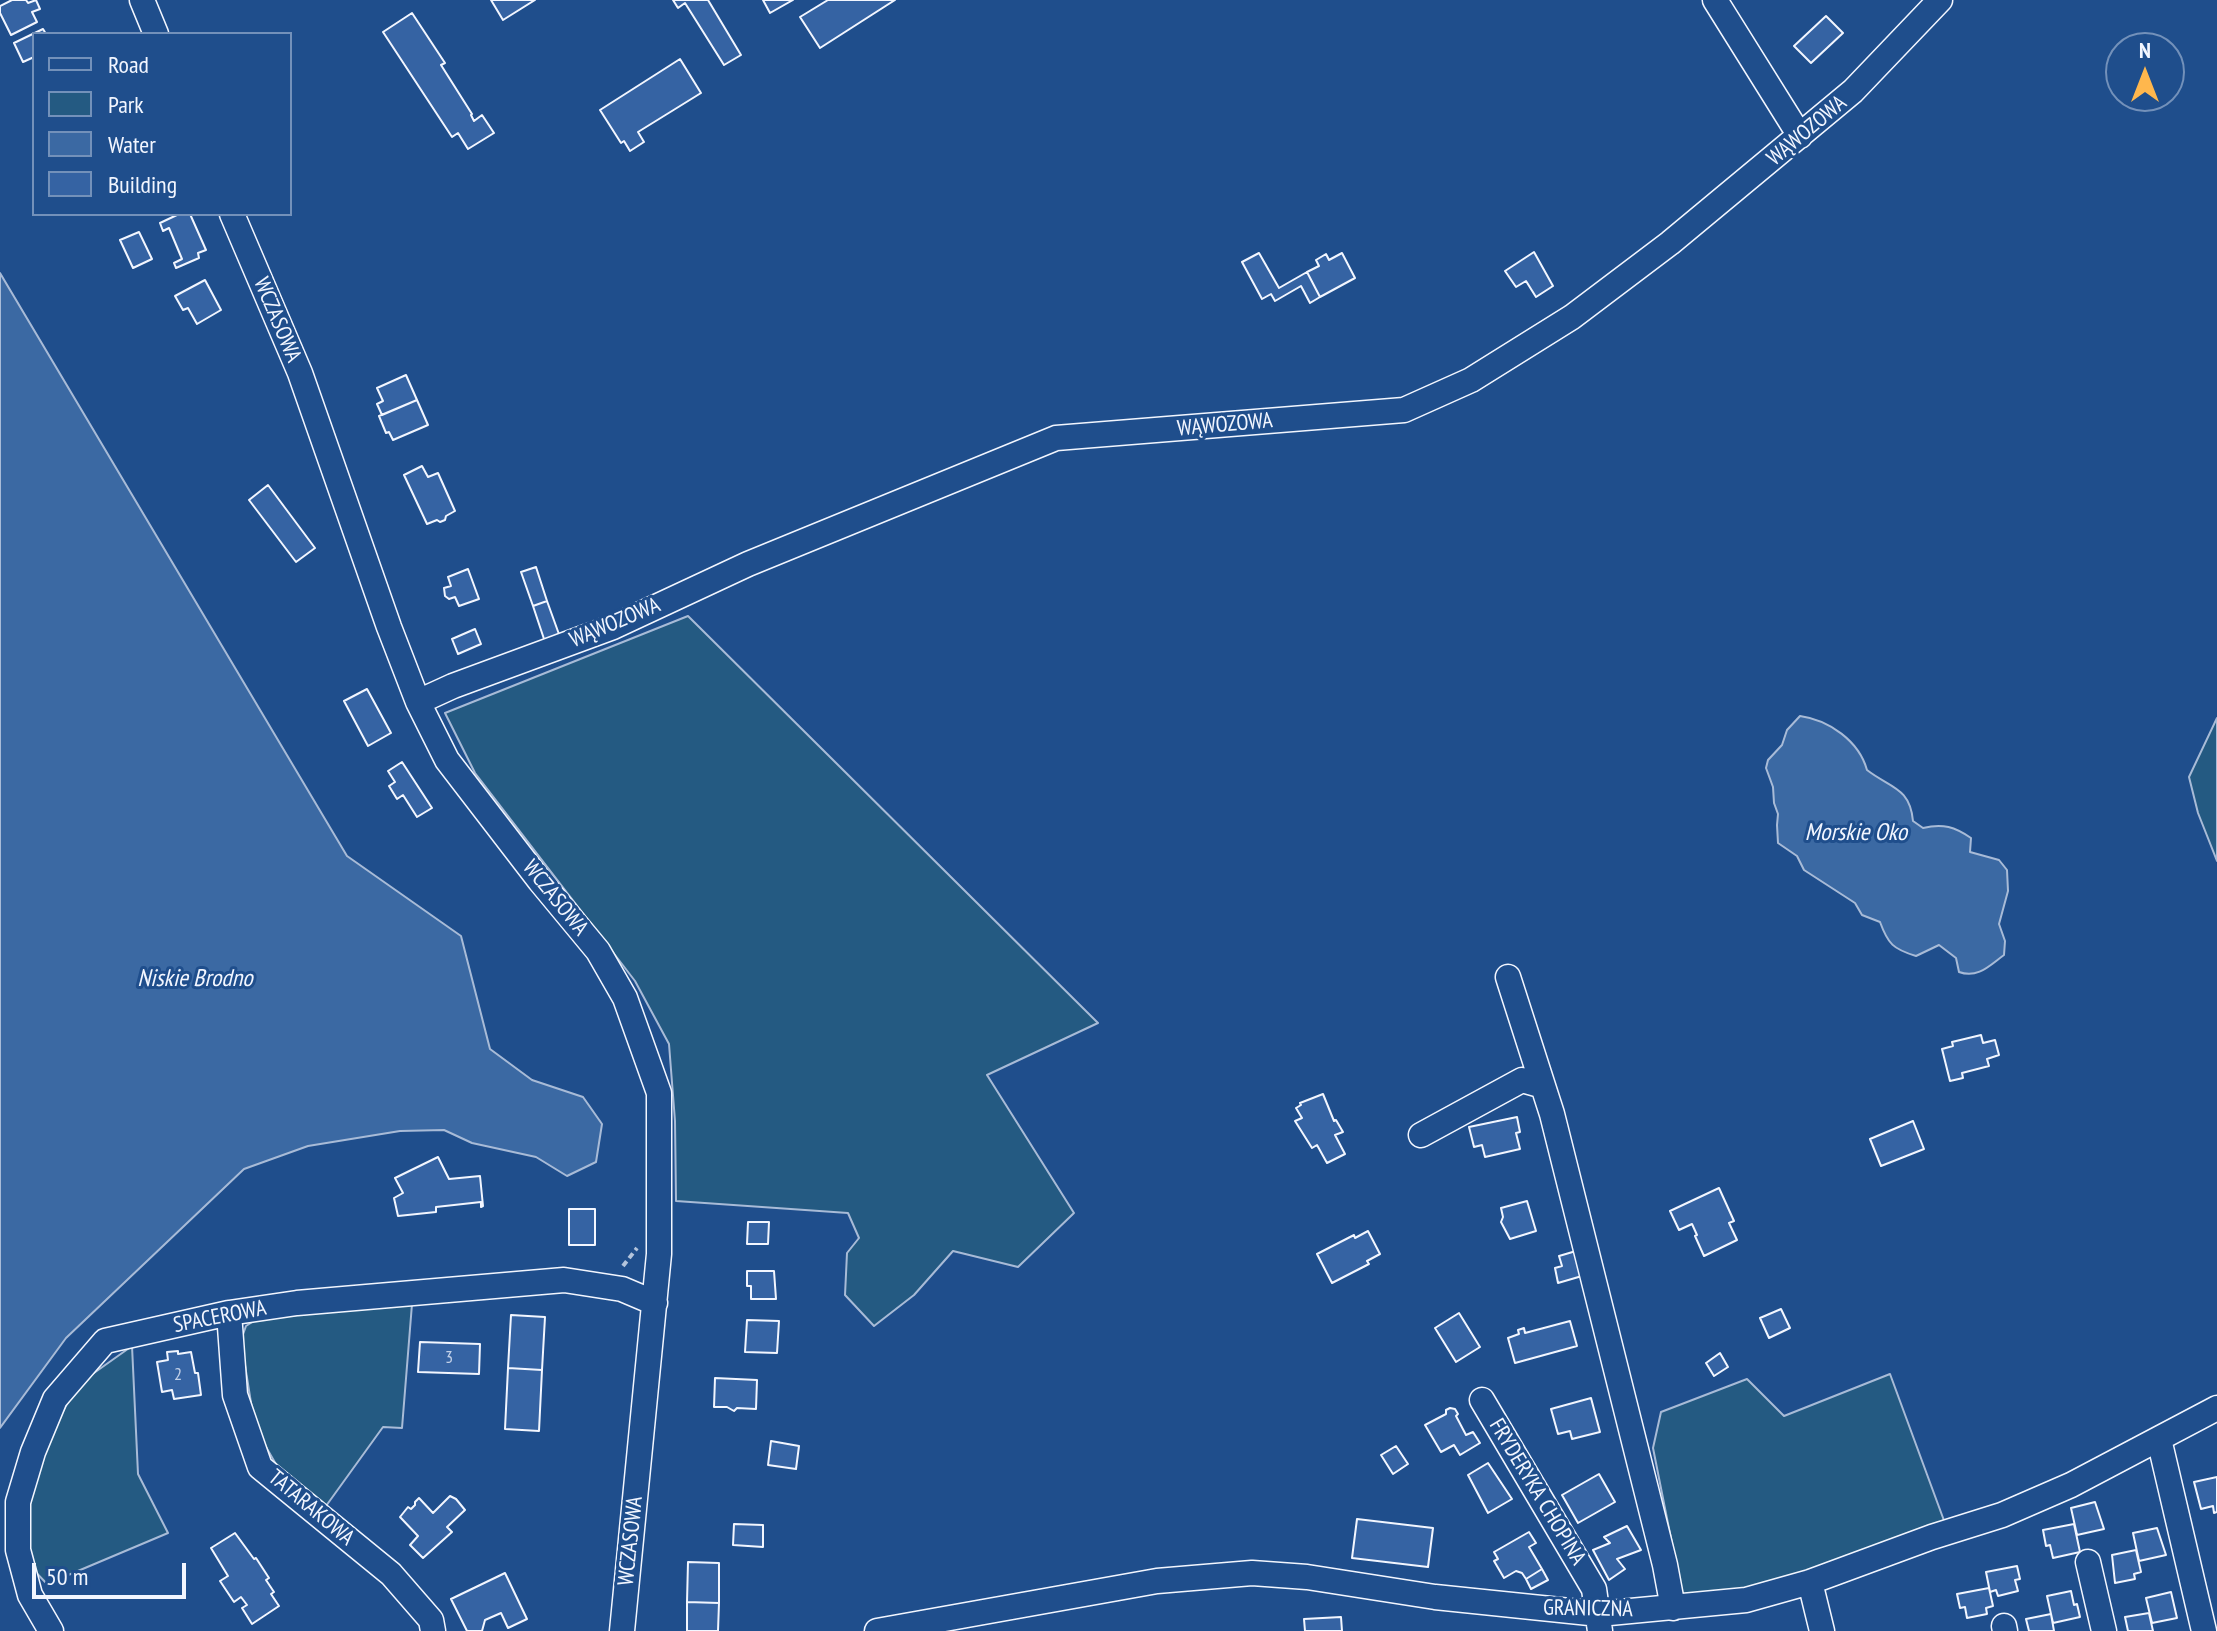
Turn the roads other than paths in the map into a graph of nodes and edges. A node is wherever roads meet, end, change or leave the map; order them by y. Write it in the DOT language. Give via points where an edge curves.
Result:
graph roads {
  1 [pos="142,0"];
  2 [pos="1715,0"];
  3 [pos="1940,0"];
  4 [pos="155,32"];
  5 [pos="1800,136"];
  6 [pos="233,216"];
  7 [pos="418,702"];
  8 [pos="1508,977"];
  9 [pos="1543,1086"];
  10 [pos="1421,1135"];
  11 [pos="655,1303"];
  12 [pos="229,1313"];
  13 [pos="1482,1400"];
  14 [pos="2217,1408"];
  15 [pos="2159,1439"];
  16 [pos="2088,1562"];
  17 [pos="1810,1582"];
  18 [pos="1673,1608"];
  19 [pos="1599,1622"];
  20 [pos="51,1631"];
  21 [pos="433,1631"];
  22 [pos="622,1631"];
  23 [pos="877,1631"];
  24 [pos="1822,1631"];
  25 [pos="2104,1631"];
  26 [pos="2204,1631"];
  1 -- 4 [label="street"];
  2 -- 5 [label="street"];
  3 -- 5 [label="street, WĄWOZOWA" via="1853,91"];
  5 -- 7 [label="street, WĄWOZOWA" via="1572,317 1471,380 1404,410 1056,438 748,564 613,627"];
  6 -- 7 [label="street, WCZASOWA" via="300,373"];
  7 -- 11 [label="street, WCZASOWA" via="447,760 598,951 625,998 659,1093"];
  8 -- 9 [label="street"];
  9 -- 10 [label="street" via="1522,1080"];
  9 -- 18 [label="street"];
  11 -- 12 [label="street, SPACEROWA" via="622,1289 564,1280"];
  11 -- 22 [label="street, WCZASOWA"];
  12 -- 20 [label="street, SPACEROWA" via="105,1341 55,1399 18,1502 18,1550 30,1595"];
  12 -- 21 [label="street, TATARAKOWA" via="235,1395 260,1467 391,1574 431,1620"];
  13 -- 19 [label="street, FRYDERYKA CHOPINA" via="1594,1589"];
  14 -- 15 [label="street, GRANICZNA"];
  15 -- 17 [label="street, GRANICZNA" via="2002,1515"];
  15 -- 26 [label="street"];
  16 -- 25 [label="street"];
  17 -- 18 [label="street, GRANICZNA" via="1746,1600"];
  17 -- 24 [label="street"];
  18 -- 19 [label="street, GRANICZNA"];
  19 -- 23 [label="street, GRANICZNA" via="1252,1573 1157,1581"];
}
